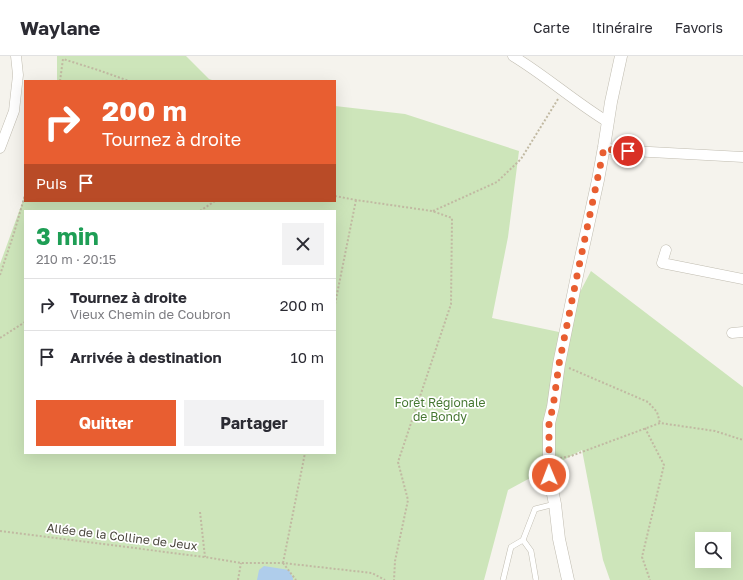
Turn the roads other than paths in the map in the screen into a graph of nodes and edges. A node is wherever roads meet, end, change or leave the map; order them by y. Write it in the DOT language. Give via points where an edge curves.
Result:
graph roads {
  1 [pos="16,56"];
  2 [pos="513,56"];
  3 [pos="620,56"];
  4 [pos="608,122"];
  5 [pos="0,148"];
  6 [pos="604,148"];
  7 [pos="743,157"];
  8 [pos="666,250"];
  9 [pos="743,279"];
  10 [pos="743,332"];
  11 [pos="732,333"];
  12 [pos="553,407"];
  13 [pos="556,504"];
  14 [pos="523,540"];
  15 [pos="502,580"];
  16 [pos="536,580"];
  17 [pos="568,580"];
  1 -- 5 [label="street" via="18,74 14,111"];
  2 -- 4 [label="street"];
  3 -- 4 [label="street"];
  4 -- 6 [label="street"];
  6 -- 7 [label="street"];
  6 -- 12 [label="street" via="559,364"];
  8 -- 9 [label="street" via="662,263"];
  10 -- 11 [label="street"];
  12 -- 13 [label="street" via="558,456"];
  12 -- 13 [label="street" via="549,423 549,475"];
  13 -- 14 [label="lane" via="535,509"];
  13 -- 17 [label="street" via="559,539"];
  14 -- 15 [label="lane" via="511,547"];
  14 -- 16 [label="lane" via="531,551"];
}
